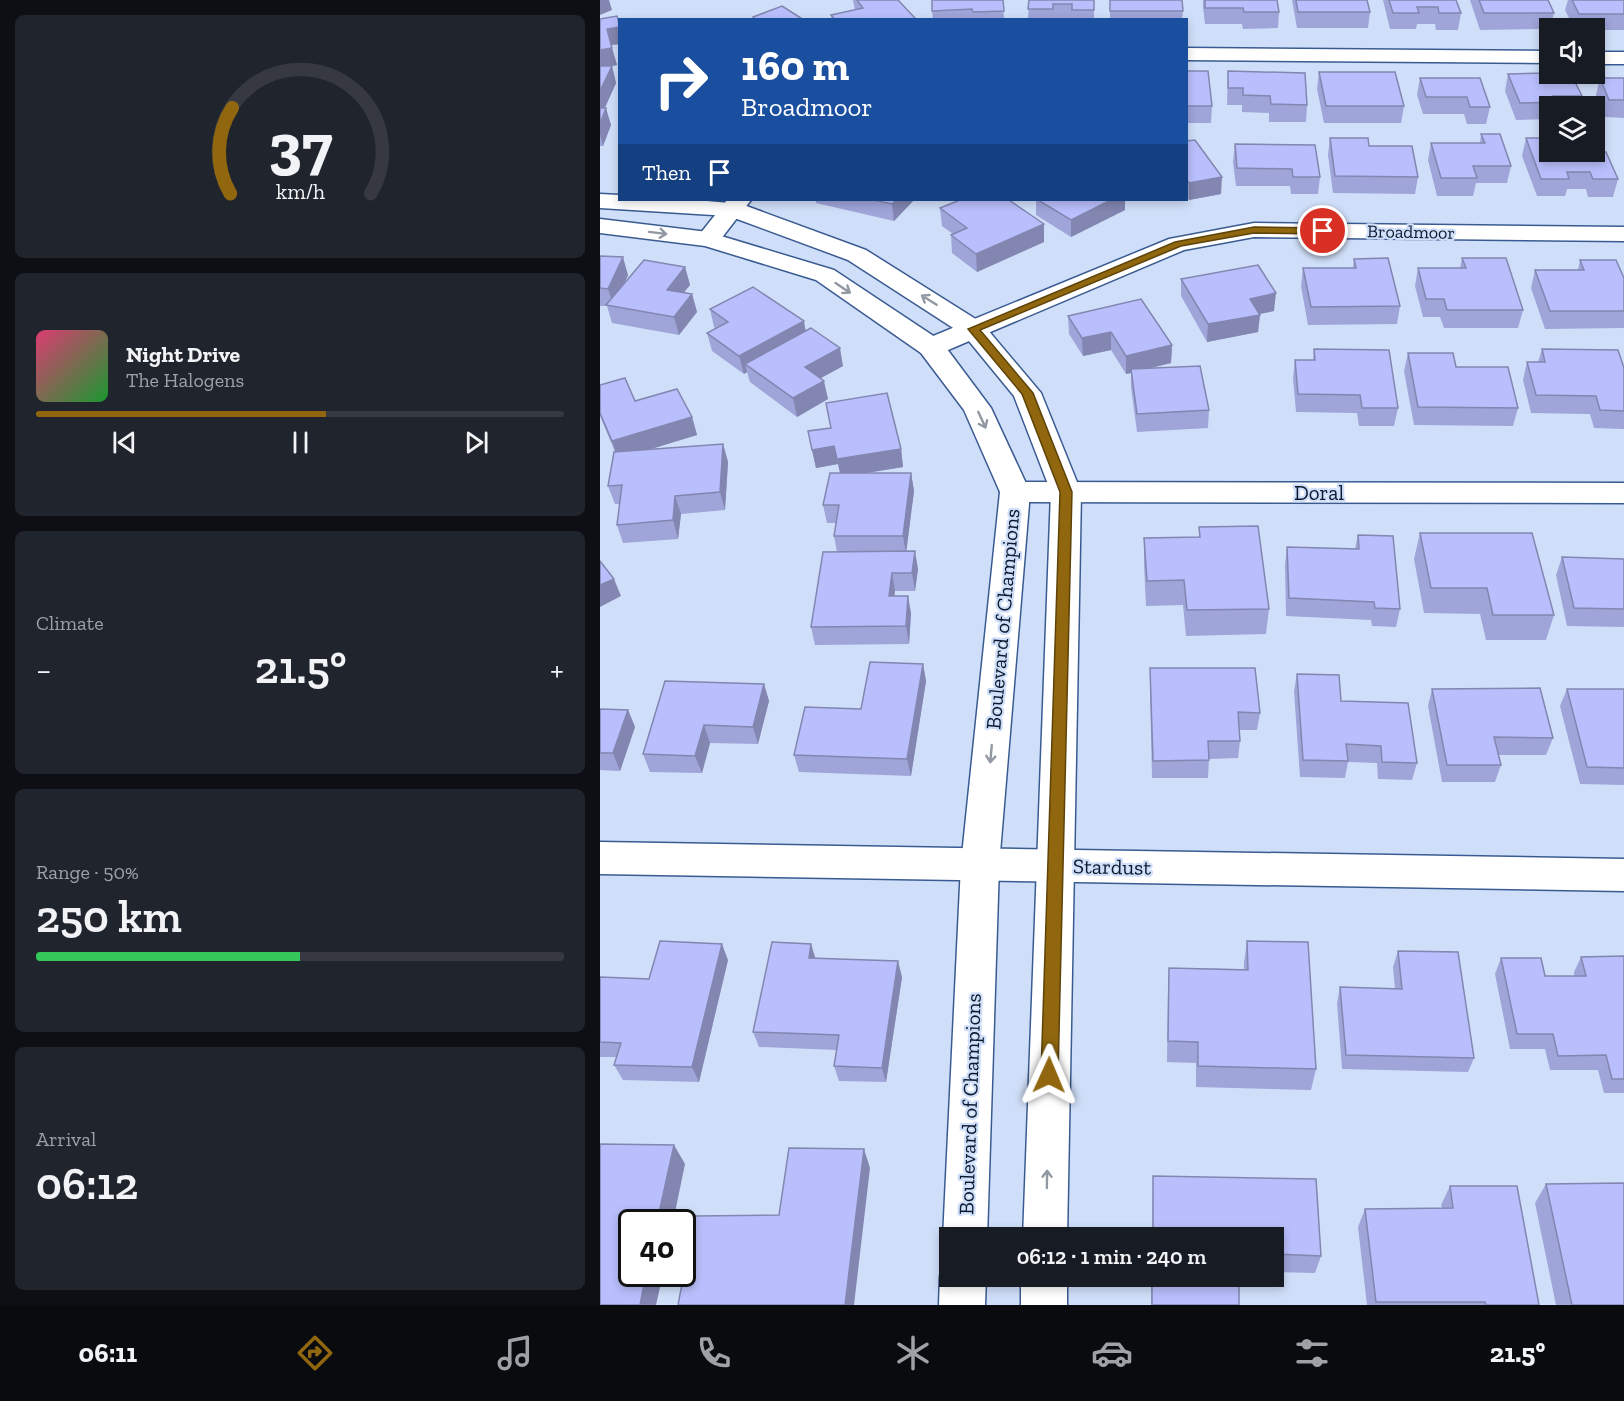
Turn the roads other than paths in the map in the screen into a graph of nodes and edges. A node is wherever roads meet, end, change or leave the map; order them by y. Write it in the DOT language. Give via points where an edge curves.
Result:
graph roads {
  1 [pos="1188,54"];
  2 [pos="1539,57"];
  3 [pos="1605,58"];
  4 [pos="1624,58"];
  5 [pos="600,201"];
  6 [pos="735,204"];
  7 [pos="600,226"];
  8 [pos="1624,234"];
  9 [pos="708,239"];
  10 [pos="974,329"];
  11 [pos="931,347"];
  12 [pos="1015,492"];
  13 [pos="1066,492"];
  14 [pos="1624,493"];
  15 [pos="600,858"];
  16 [pos="980,865"];
  17 [pos="1054,866"];
  18 [pos="1624,875"];
  19 [pos="965,1227"];
  20 [pos="1045,1227"];
  21 [pos="963,1287"];
  22 [pos="1044,1287"];
  23 [pos="962,1305"];
  24 [pos="1044,1305"];
  1 -- 2 [label="street"];
  3 -- 4 [label="street"];
  5 -- 6 [label="street"];
  6 -- 9 [label="street"];
  10 -- 6 [label="street, one-way" via="857,255"];
  7 -- 9 [label="street, Boulevard of Champions, one-way"];
  8 -- 10 [label="street, Broadmoor" via="1254,230 1179,244"];
  9 -- 11 [label="street, Boulevard of Champions, one-way" via="825,275"];
  10 -- 11 [label="street, Broadmoor"];
  10 -- 13 [label="street" via="1027,393"];
  11 -- 12 [label="street, Boulevard of Champions, one-way" via="977,408"];
  12 -- 13 [label="street, Doral"];
  12 -- 16 [label="street, Boulevard of Champions, one-way"];
  13 -- 14 [label="street, Doral"];
  13 -- 17 [label="street"];
  15 -- 16 [label="street, Stardust"];
  16 -- 17 [label="street, Stardust"];
  16 -- 19 [label="street, Boulevard of Champions"];
  17 -- 18 [label="street, Stardust"];
  20 -- 17 [label="street, one-way"];
  21 -- 23 [label="street"];
  22 -- 24 [label="street"];
}
